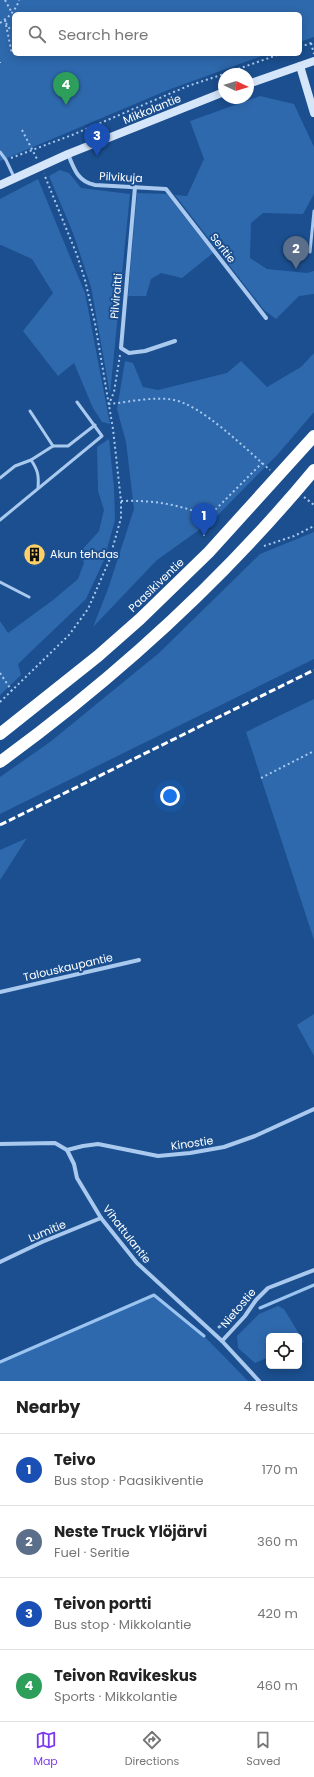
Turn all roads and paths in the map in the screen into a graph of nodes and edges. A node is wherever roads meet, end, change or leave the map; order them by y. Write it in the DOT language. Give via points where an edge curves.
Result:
graph roads {
  1 [pos="4,0"];
  2 [pos="19,0"];
  3 [pos="13,12"];
  4 [pos="12,13"];
  5 [pos="5,20"];
  6 [pos="0,23"];
  7 [pos="12,29"];
  8 [pos="314,42"];
  9 [pos="311,43"];
  10 [pos="302,46"];
  11 [pos="12,54"];
  12 [pos="314,55"];
  13 [pos="274,56"];
  14 [pos="314,61"];
  15 [pos="300,66"];
  16 [pos="241,68"];
  17 [pos="218,76"];
  18 [pos="254,82"];
  19 [pos="218,94"];
  20 [pos="314,113"];
  21 [pos="22,130"];
  22 [pos="33,150"];
  23 [pos="0,152"];
  24 [pos="68,154"];
  25 [pos="6,160"];
  26 [pos="15,178"];
  27 [pos="0,185"];
  28 [pos="135,187"];
  29 [pos="166,189"];
  30 [pos="314,211"];
  31 [pos="310,252"];
  32 [pos="266,318"];
  33 [pos="175,341"];
  34 [pos="121,348"];
  35 [pos="77,402"];
  36 [pos="30,411"];
  37 [pos="94,425"];
  38 [pos="314,436"];
  39 [pos="52,446"];
  40 [pos="31,460"];
  41 [pos="262,463"];
  42 [pos="314,470"];
  43 [pos="271,472"];
  44 [pos="0,478"];
  45 [pos="38,488"];
  46 [pos="303,496"];
  47 [pos="121,501"];
  48 [pos="314,505"];
  49 [pos="209,517"];
  50 [pos="0,520"];
  51 [pos="314,526"];
  52 [pos="204,536"];
  53 [pos="264,546"];
  54 [pos="0,582"];
  55 [pos="29,597"];
  56 [pos="0,673"];
  57 [pos="12,691"];
  58 [pos="0,734"];
  59 [pos="314,751"];
  60 [pos="0,762"];
  61 [pos="261,778"];
  62 [pos="139,960"];
  63 [pos="0,992"];
  64 [pos="314,1109"];
  65 [pos="0,1144"];
  66 [pos="67,1150"];
  67 [pos="101,1218"];
  68 [pos="0,1262"];
  69 [pos="314,1270"];
  70 [pos="222,1342"];
  71 [pos="259,1381"];
  1 -- 4 [label="path"];
  2 -- 3 [label="path"];
  4 -- 5 [label="path"];
  5 -- 6 [label="path"];
  5 -- 7 [label="path"];
  5 -- 11 [label="path"];
  8 -- 9 [label="path"];
  9 -- 10 [label="path"];
  9 -- 12 [label="path"];
  13 -- 16 [label="path"];
  14 -- 15 [label="main road"];
  15 -- 18 [label="main road"];
  15 -- 20 [label="main road"];
  17 -- 22 [label="path"];
  19 -- 24 [label="main road, Mikkolantie"];
  21 -- 22 [label="path"];
  22 -- 25 [label="path"];
  23 -- 25 [label="lane"];
  24 -- 26 [label="main road, Mikkolantie"];
  24 -- 28 [label="street, Pilvikuja" via="78,176 87,183"];
  25 -- 26 [label="lane"];
  26 -- 27 [label="main road, Mikkolantie"];
  28 -- 29 [label="street, Pilvikuja"];
  28 -- 34 [label="street, Pilviraitti"];
  29 -- 32 [label="street, Seritie"];
  30 -- 31 [label="lane"];
  33 -- 34 [label="street" via="129,353"];
  34 -- 41 [label="path" via="114,392 109,404 166,399 186,403 217,424"];
  35 -- 37 [label="lane"];
  36 -- 39 [label="lane"];
  37 -- 39 [label="lane" via="68,446"];
  37 -- 45 [label="lane" via="102,436"];
  38 -- 58 [label="highway, Paasikiventie" via="209,552 140,619"];
  39 -- 40 [label="lane"];
  40 -- 44 [label="lane" via="15,466"];
  40 -- 45 [label="lane" via="39,476"];
  41 -- 43 [label="path"];
  41 -- 49 [label="path"];
  42 -- 60 [label="highway" via="227,565 160,630 54,723"];
  45 -- 50 [label="lane"];
  46 -- 48 [label="path"];
  47 -- 49 [label="path" via="138,500 179,505"];
  49 -- 52 [label="path" via="204,526"];
  51 -- 53 [label="path"];
  54 -- 55 [label="lane"];
  56 -- 57 [label="path"];
  59 -- 61 [label="path"];
  62 -- 63 [label="street, Talouskaupantie"];
  64 -- 66 [label="street, Kinostie" via="224,1147 190,1153 158,1156 98,1144"];
  65 -- 66 [label="street" via="55,1143"];
  66 -- 67 [label="street, Vihattulantie" via="77,1178"];
  67 -- 68 [label="street, Lumitie"];
  67 -- 70 [label="street, Vihattulantie" via="137,1263"];
  69 -- 70 [label="street, Nietostie" via="268,1288"];
  70 -- 71 [label="street, Vihattulantie"];
}
